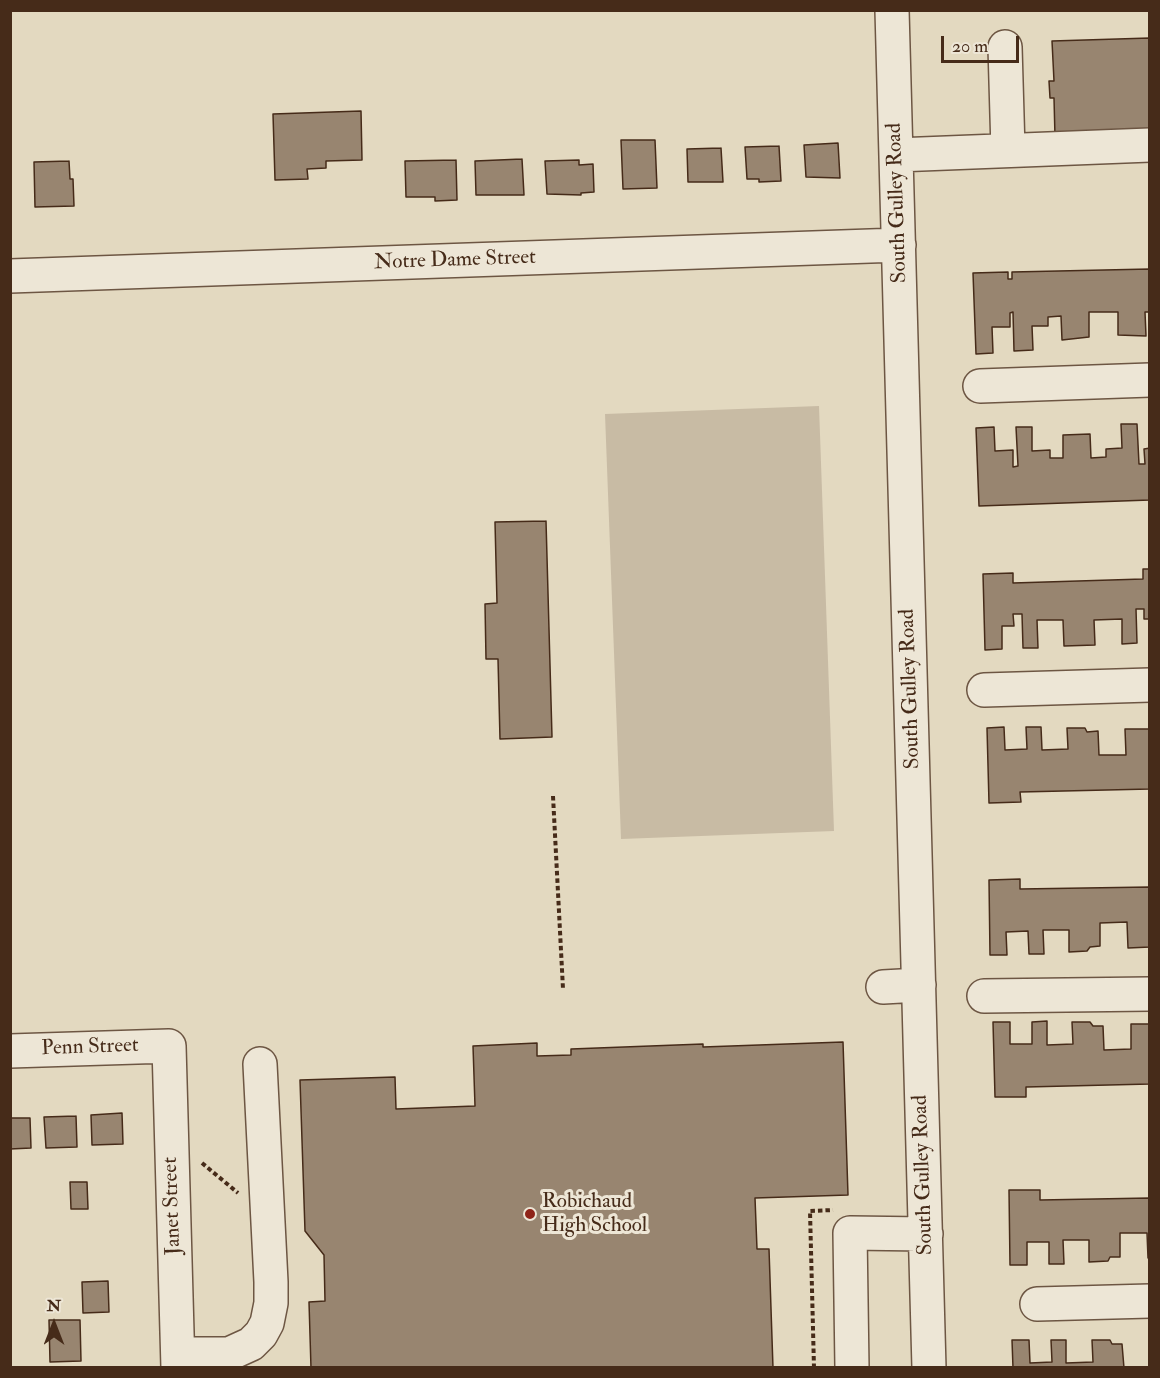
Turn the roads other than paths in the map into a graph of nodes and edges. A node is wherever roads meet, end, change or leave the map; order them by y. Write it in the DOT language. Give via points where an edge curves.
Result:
graph roads {
  1 [pos="892,10"];
  2 [pos="1005,47"];
  3 [pos="1149,145"];
  4 [pos="1008,150"];
  5 [pos="896,154"];
  6 [pos="899,245"];
  7 [pos="10,276"];
  8 [pos="1149,380"];
  9 [pos="980,386"];
  10 [pos="1149,685"];
  11 [pos="984,690"];
  12 [pos="919,985"];
  13 [pos="884,987"];
  14 [pos="1149,994"];
  15 [pos="984,996"];
  16 [pos="169,1046"];
  17 [pos="10,1051"];
  18 [pos="260,1064"];
  19 [pos="926,1234"];
  20 [pos="1149,1301"];
  21 [pos="1037,1304"];
  22 [pos="178,1361"];
  23 [pos="852,1368"];
  24 [pos="929,1368"];
  1 -- 5 [label="street, South Gulley Road"];
  2 -- 4 [label="street"];
  3 -- 4 [label="street"];
  4 -- 5 [label="street"];
  5 -- 6 [label="street, South Gulley Road"];
  6 -- 7 [label="street, Notre Dame Street"];
  6 -- 12 [label="street, South Gulley Road"];
  8 -- 9 [label="street"];
  10 -- 11 [label="street"];
  12 -- 13 [label="street"];
  12 -- 19 [label="street, South Gulley Road"];
  14 -- 15 [label="street"];
  16 -- 17 [label="street, Penn Street"];
  16 -- 22 [label="street, Janet Street"];
  18 -- 22 [label="street" via="271,1282 267,1323 251,1344 229,1354"];
  19 -- 23 [label="street" via="850,1233"];
  19 -- 24 [label="street, South Gulley Road"];
  20 -- 21 [label="street"];
}
